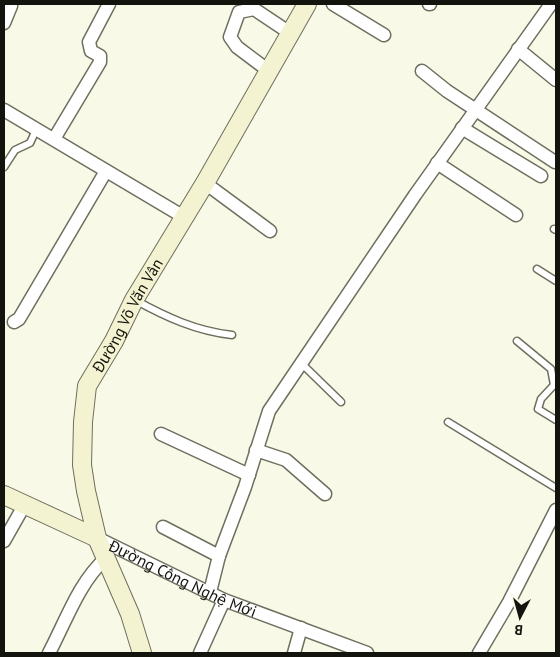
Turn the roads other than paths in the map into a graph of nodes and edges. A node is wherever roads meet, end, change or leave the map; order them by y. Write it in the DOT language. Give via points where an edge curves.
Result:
graph roads {
  1 [pos="109,4"];
  2 [pos="307,4"];
  3 [pos="333,4"];
  4 [pos="551,4"];
  5 [pos="11,6"];
  6 [pos="4,23"];
  7 [pos="290,33"];
  8 [pos="384,36"];
  9 [pos="518,49"];
  10 [pos="269,71"];
  11 [pos="422,71"];
  12 [pos="556,80"];
  13 [pos="476,108"];
  14 [pos="4,110"];
  15 [pos="37,128"];
  16 [pos="462,128"];
  17 [pos="54,140"];
  18 [pos="555,162"];
  19 [pos="437,163"];
  20 [pos="4,167"];
  21 [pos="106,171"];
  22 [pos="541,176"];
  23 [pos="205,183"];
  24 [pos="516,214"];
  25 [pos="184,217"];
  26 [pos="270,231"];
  27 [pos="537,269"];
  28 [pos="556,281"];
  29 [pos="134,300"];
  30 [pos="10,321"];
  31 [pos="232,335"];
  32 [pos="517,341"];
  33 [pos="301,364"];
  34 [pos="341,402"];
  35 [pos="556,420"];
  36 [pos="448,422"];
  37 [pos="161,434"];
  38 [pos="256,450"];
  39 [pos="249,475"];
  40 [pos="556,488"];
  41 [pos="325,494"];
  42 [pos="4,495"];
  43 [pos="25,504"];
  44 [pos="556,510"];
  45 [pos="163,527"];
  46 [pos="97,538"];
  47 [pos="4,541"];
  48 [pos="220,556"];
  49 [pos="106,558"];
  50 [pos="210,592"];
  51 [pos="224,600"];
  52 [pos="301,628"];
  53 [pos="337,648"];
  54 [pos="49,653"];
  55 [pos="142,653"];
  56 [pos="200,653"];
  57 [pos="294,653"];
  58 [pos="367,653"];
  59 [pos="479,653"];
  1 -- 17 [label="street" via="89,42 91,51 100,56 100,62"];
  2 -- 7 [label="street, Đường Võ Văn Vân"];
  3 -- 8 [label="street"];
  4 -- 9 [label="street"];
  5 -- 6 [label="street"];
  7 -- 10 [label="street, Đường Võ Văn Vân"];
  7 -- 10 [label="street" via="254,9 239,12 230,37"];
  9 -- 12 [label="street"];
  9 -- 13 [label="street"];
  10 -- 23 [label="street, Đường Võ Văn Vân"];
  11 -- 13 [label="street"];
  13 -- 16 [label="street"];
  13 -- 18 [label="street"];
  14 -- 15 [label="street"];
  15 -- 17 [label="street"];
  15 -- 20 [label="lane" via="30,143 15,150"];
  16 -- 19 [label="street"];
  16 -- 22 [label="street"];
  17 -- 21 [label="street"];
  19 -- 24 [label="street"];
  19 -- 33 [label="street"];
  21 -- 25 [label="street"];
  21 -- 30 [label="street" via="19,319"];
  23 -- 25 [label="street, Đường Võ Văn Vân"];
  23 -- 26 [label="street"];
  25 -- 29 [label="street, Đường Võ Văn Vân"];
  27 -- 28 [label="lane"];
  29 -- 31 [label="lane" via="190,327"];
  29 -- 46 [label="street, Đường Võ Văn Vân" via="87,386 84,401 82,465"];
  32 -- 35 [label="lane" via="551,369 554,385 541,399 538,409"];
  33 -- 34 [label="lane"];
  33 -- 38 [label="street" via="269,411"];
  36 -- 40 [label="lane"];
  37 -- 39 [label="street"];
  38 -- 39 [label="street"];
  38 -- 41 [label="street" via="286,460"];
  39 -- 48 [label="street"];
  42 -- 43 [label="street, Đường Công Nghệ Mới"];
  43 -- 46 [label="street, Đường Công Nghệ Mới"];
  43 -- 47 [label="street"];
  44 -- 59 [label="street"];
  45 -- 48 [label="street"];
  46 -- 49 [label="street, Đường Võ Văn Vân"];
  46 -- 50 [label="street, Đường Công Nghệ Mới"];
  48 -- 50 [label="street"];
  49 -- 54 [label="street" via="80,592"];
  49 -- 55 [label="street, Đường Võ Văn Vân" via="130,614"];
  50 -- 51 [label="street, Đường Công Nghệ Mới"];
  51 -- 52 [label="street, Đường Công Nghệ Mới"];
  51 -- 56 [label="street"];
  52 -- 53 [label="street, Đường Công Nghệ Mới"];
  52 -- 57 [label="street"];
  53 -- 58 [label="street, Đường Công Nghệ Mới"];
}
